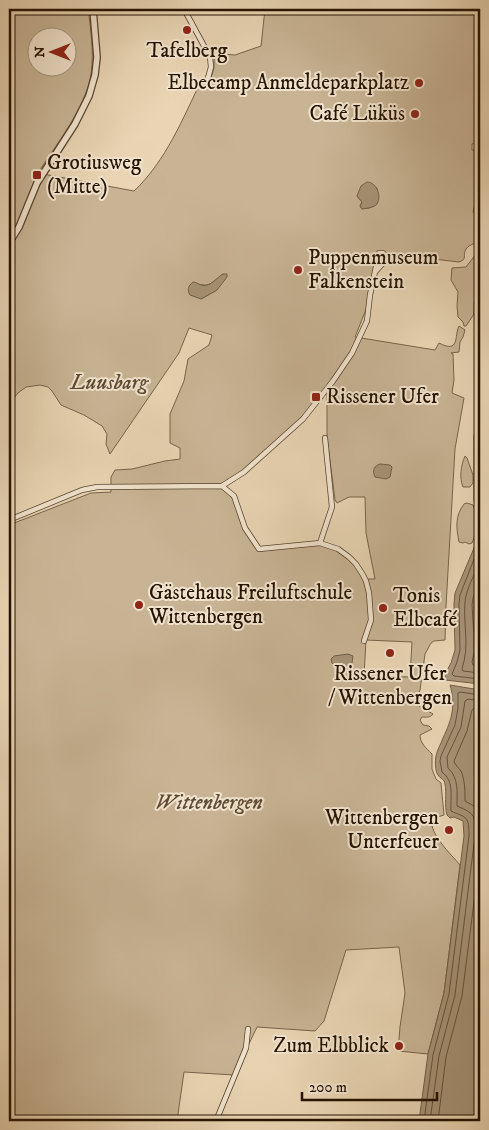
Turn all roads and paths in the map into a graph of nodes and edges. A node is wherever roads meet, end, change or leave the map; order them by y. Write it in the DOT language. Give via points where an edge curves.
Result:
graph roads {
  1 [pos="93,9"];
  2 [pos="184,9"];
  3 [pos="208,78"];
  4 [pos="9,243"];
  5 [pos="376,271"];
  6 [pos="325,438"];
  7 [pos="222,486"];
  8 [pos="9,520"];
  9 [pos="320,543"];
  10 [pos="364,641"];
  11 [pos="248,1029"];
  12 [pos="216,1121"];
  1 -- 4 [label="street" via="97,58 89,96 36,184"];
  2 -- 3 [label="street" via="210,57"];
  5 -- 7 [label="street" via="367,320 352,353 332,381 303,419 244,472"];
  6 -- 9 [label="street" via="332,507"];
  7 -- 8 [label="street" via="96,487"];
  7 -- 9 [label="street" via="234,496 245,528 259,549"];
  9 -- 10 [label="street" via="346,554 366,581 371,614"];
  11 -- 12 [label="street" via="246,1048"];
}
